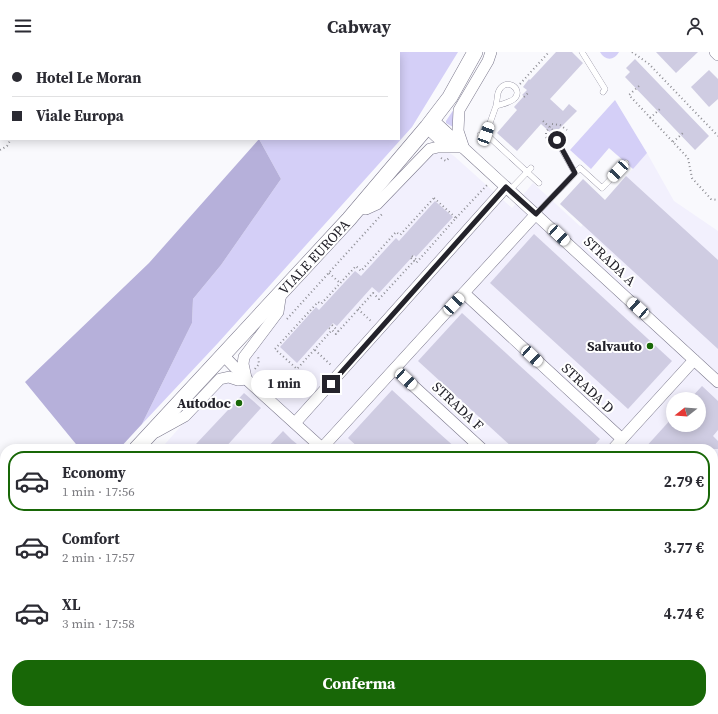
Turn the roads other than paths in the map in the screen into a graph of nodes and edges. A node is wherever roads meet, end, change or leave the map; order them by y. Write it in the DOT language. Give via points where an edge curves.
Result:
graph roads {
  1 [pos="475,52"];
  2 [pos="491,52"];
  3 [pos="582,52"];
  4 [pos="716,52"];
  5 [pos="718,55"];
  6 [pos="603,92"];
  7 [pos="496,106"];
  8 [pos="430,124"];
  9 [pos="555,143"];
  10 [pos="463,147"];
  11 [pos="626,163"];
  12 [pos="529,170"];
  13 [pos="575,173"];
  14 [pos="539,183"];
  15 [pos="508,189"];
  16 [pos="358,208"];
  17 [pos="536,214"];
  18 [pos="281,292"];
  19 [pos="464,293"];
  20 [pos="220,358"];
  21 [pos="694,360"];
  22 [pos="395,369"];
  23 [pos="246,379"];
  24 [pos="718,382"];
  25 [pos="295,423"];
  26 [pos="148,436"];
  27 [pos="622,439"];
  28 [pos="141,444"];
  29 [pos="317,444"];
  30 [pos="327,444"];
  31 [pos="477,444"];
  32 [pos="618,444"];
  1 -- 8 [label="main road, VIALE EUROPA" via="450,97"];
  2 -- 10 [label="street" via="459,110 458,131"];
  3 -- 6 [label="lane" via="605,90"];
  4 -- 5 [label="street"];
  7 -- 7 [label="lane" via="516,98 516,89 512,85 504,85 498,93"];
  7 -- 12 [label="lane" via="483,134"];
  8 -- 10 [label="street, STRADA A"];
  8 -- 16 [label="main road, VIALE EUROPA"];
  9 -- 13 [label="lane"];
  10 -- 15 [label="street, STRADA A"];
  10 -- 16 [label="street" via="430,149 377,204 366,209"];
  11 -- 13 [label="lane" via="602,188 580,168"];
  12 -- 14 [label="lane"];
  12 -- 15 [label="lane"];
  13 -- 17 [label="lane"];
  15 -- 17 [label="street, STRADA A"];
  15 -- 25 [label="street"];
  16 -- 18 [label="main road, VIALE EUROPA"];
  17 -- 19 [label="street"];
  17 -- 21 [label="street, STRADA A"];
  18 -- 20 [label="main road, VIALE EUROPA"];
  18 -- 23 [label="street" via="278,312 244,357"];
  19 -- 22 [label="street"];
  19 -- 27 [label="street, STRADA D"];
  20 -- 23 [label="street"];
  20 -- 26 [label="main road, VIALE EUROPA"];
  21 -- 24 [label="street, STRADA A"];
  21 -- 27 [label="street"];
  22 -- 30 [label="street"];
  22 -- 31 [label="street, STRADA F"];
  23 -- 25 [label="street"];
  23 -- 26 [label="street" via="220,379 185,416"];
  25 -- 29 [label="street"];
  26 -- 28 [label="main road, VIALE EUROPA"];
  27 -- 32 [label="street"];
}
